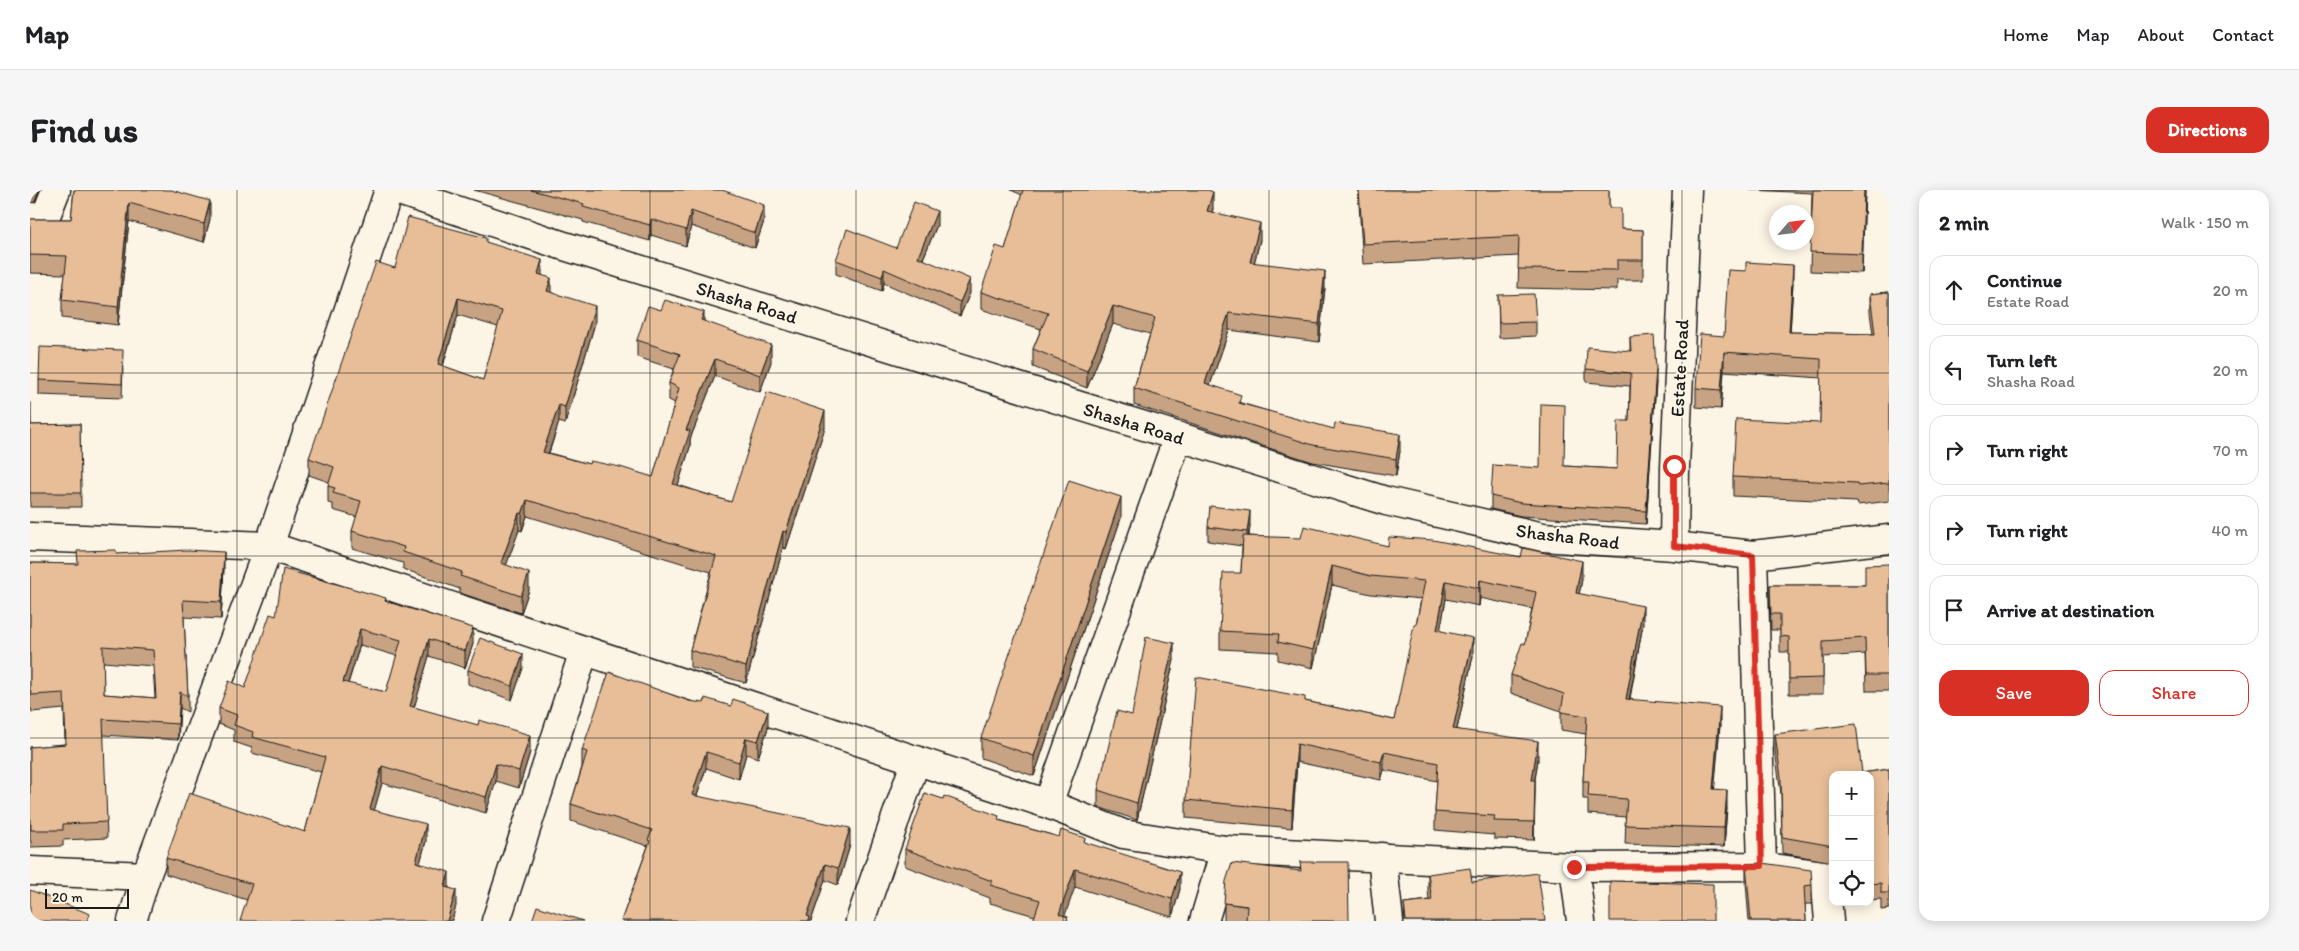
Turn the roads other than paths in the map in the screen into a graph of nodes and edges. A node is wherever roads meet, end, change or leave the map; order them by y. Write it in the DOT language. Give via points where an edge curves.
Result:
graph roads {
  1 [pos="56,190"];
  2 [pos="389,190"];
  3 [pos="396,190"];
  4 [pos="1687,190"];
  5 [pos="30,218"];
  6 [pos="1178,437"];
  7 [pos="30,537"];
  8 [pos="1889,539"];
  9 [pos="269,546"];
  10 [pos="1674,546"];
  11 [pos="1753,555"];
  12 [pos="584,651"];
  13 [pos="916,760"];
  14 [pos="1048,804"];
  15 [pos="1225,850"];
  16 [pos="1382,857"];
  17 [pos="1762,866"];
  18 [pos="1574,867"];
  19 [pos="30,871"];
  20 [pos="146,876"];
  21 [pos="132,921"];
  22 [pos="496,921"];
  23 [pos="860,921"];
  24 [pos="1204,921"];
  25 [pos="1389,921"];
  26 [pos="1581,921"];
  27 [pos="1829,921"];
  1 -- 5 [label="street" via="45,218"];
  2 -- 9 [label="street"];
  3 -- 6 [label="street, Shasha Road" via="570,248"];
  4 -- 10 [label="street, Estate Road" via="1674,466"];
  6 -- 10 [label="street, Shasha Road" via="1386,501 1543,537"];
  6 -- 14 [label="street"];
  7 -- 9 [label="street"];
  8 -- 11 [label="street, Shasha Road"];
  9 -- 12 [label="street"];
  9 -- 20 [label="street"];
  10 -- 11 [label="street, Shasha Road"];
  11 -- 17 [label="street"];
  12 -- 13 [label="street"];
  12 -- 22 [label="street"];
  13 -- 14 [label="street"];
  13 -- 23 [label="street"];
  14 -- 15 [label="street" via="1124,834"];
  15 -- 16 [label="street"];
  15 -- 24 [label="street"];
  16 -- 18 [label="street"];
  16 -- 25 [label="street"];
  17 -- 18 [label="street"];
  17 -- 27 [label="street" via="1824,875"];
  18 -- 26 [label="street"];
  19 -- 20 [label="street"];
  20 -- 21 [label="street"];
}
